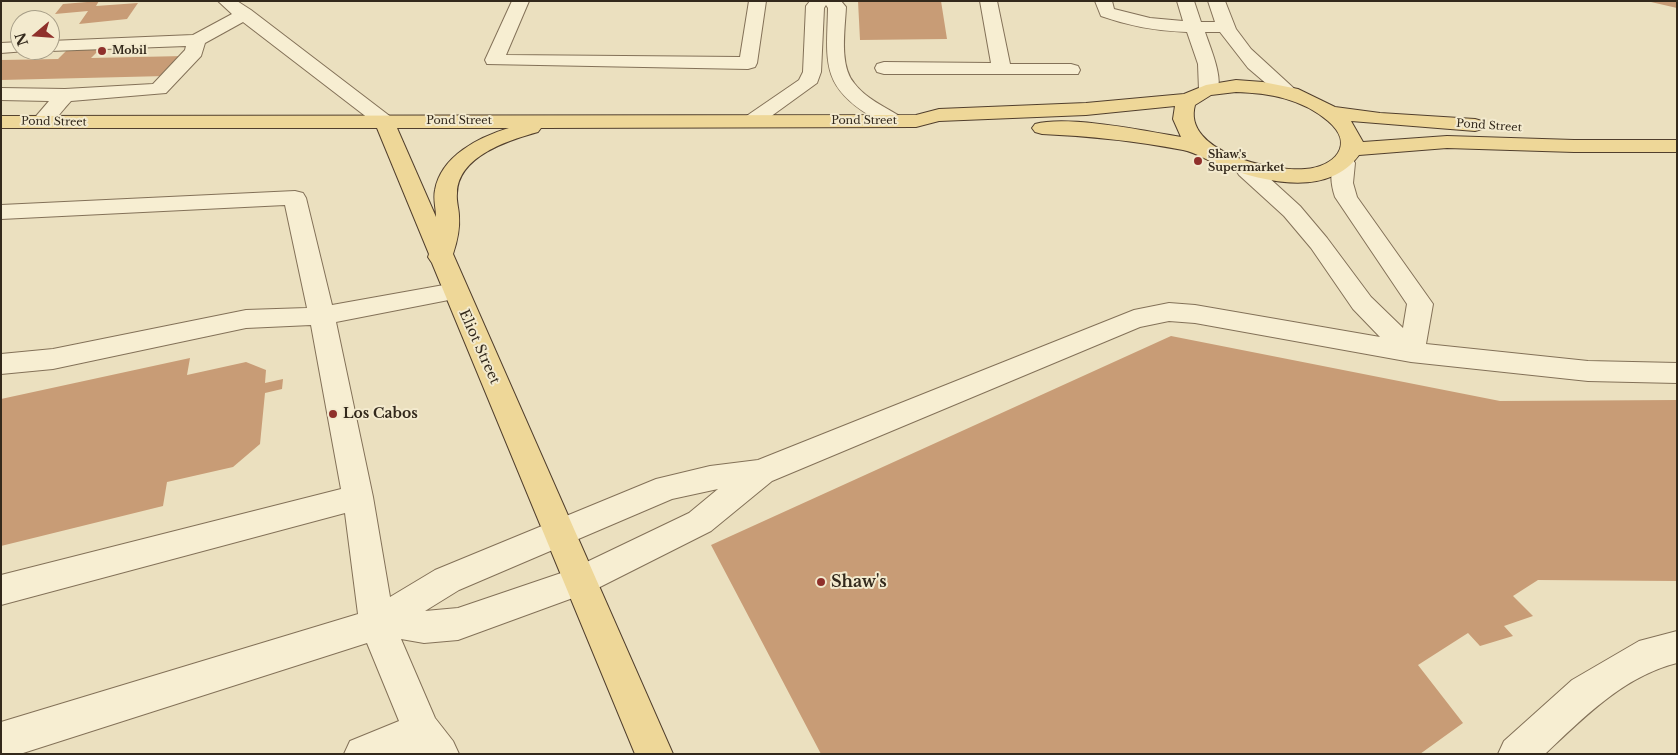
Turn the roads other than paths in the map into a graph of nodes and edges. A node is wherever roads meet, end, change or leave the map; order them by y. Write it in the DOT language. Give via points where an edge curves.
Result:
graph roads {
  1 [pos="226,1"];
  2 [pos="521,1"];
  3 [pos="758,1"];
  4 [pos="821,1"];
  5 [pos="832,1"];
  6 [pos="988,1"];
  7 [pos="1103,1"];
  8 [pos="1185,1"];
  9 [pos="1216,1"];
  10 [pos="246,14"];
  11 [pos="1225,27"];
  12 [pos="1196,32"];
  13 [pos="197,40"];
  14 [pos="60,46"];
  15 [pos="884,68"];
  16 [pos="1002,68"];
  17 [pos="1071,70"];
  18 [pos="1209,90"];
  19 [pos="1289,93"];
  20 [pos="1,94"];
  21 [pos="66,95"];
  22 [pos="1190,99"];
  23 [pos="1329,112"];
  24 [pos="567,121"];
  25 [pos="752,121"];
  26 [pos="894,121"];
  27 [pos="1,122"];
  28 [pos="41,122"];
  29 [pos="384,122"];
  30 [pos="916,122"];
  31 [pos="1648,145"];
  32 [pos="1677,146"];
  33 [pos="1202,148"];
  34 [pos="1348,156"];
  35 [pos="1247,170"];
  36 [pos="1,212"];
  37 [pos="440,257"];
  38 [pos="455,291"];
  39 [pos="322,316"];
  40 [pos="1411,352"];
  41 [pos="1,364"];
  42 [pos="1677,373"];
  43 [pos="761,472"];
  44 [pos="358,497"];
  45 [pos="560,532"];
  46 [pos="580,581"];
  47 [pos="1,590"];
  48 [pos="377,624"];
  49 [pos="1677,647"];
  50 [pos="1,741"];
  51 [pos="431,743"];
  52 [pos="363,754"];
  53 [pos="654,754"];
  54 [pos="1517,754"];
  1 -- 10 [label="street, Eliot Street"];
  2 -- 3 [label="street" via="494,60 748,64"];
  4 -- 25 [label="street" via="816,6 812,72 807,83"];
  5 -- 26 [label="street" via="837,7 838,70 843,84"];
  6 -- 16 [label="street"];
  7 -- 12 [label="street" via="1107,12 1128,21"];
  8 -- 12 [label="street"];
  9 -- 11 [label="street"];
  10 -- 13 [label="street"];
  10 -- 29 [label="street, Eliot Street"];
  11 -- 12 [label="street"];
  11 -- 19 [label="street" via="1253,64"];
  12 -- 18 [label="street" via="1208,64"];
  13 -- 14 [label="street"];
  13 -- 21 [label="street" via="194,52 159,89"];
  15 -- 16 [label="street"];
  16 -- 17 [label="street"];
  18 -- 19 [label="main road, Pond Street" via="1252,86"];
  18 -- 22 [label="main road, Pond Street"];
  19 -- 23 [label="main road, Pond Street"];
  20 -- 21 [label="street"];
  21 -- 28 [label="street"];
  22 -- 30 [label="main road, Pond Street" via="1086,109 939,115"];
  22 -- 33 [label="main road" via="1183,108 1182,122 1187,133"];
  23 -- 31 [label="main road, Pond Street" via="1380,119 1556,131"];
  23 -- 34 [label="main road" via="1352,138"];
  24 -- 25 [label="main road, Pond Street"];
  24 -- 29 [label="main road, Pond Street"];
  24 -- 37 [label="main road" via="524,129 502,137 460,163 451,174 446,190 448,234"];
  25 -- 26 [label="main road, Pond Street"];
  26 -- 30 [label="main road, Pond Street"];
  27 -- 28 [label="main road, Pond Street"];
  28 -- 29 [label="main road, Pond Street"];
  29 -- 37 [label="main road, Eliot Street"];
  30 -- 33 [label="main road, Pond Street" via="936,128 1087,129 1149,136"];
  31 -- 32 [label="main road, Pond Street"];
  31 -- 34 [label="main road, Pond Street" via="1448,142"];
  33 -- 35 [label="main road, Pond Street"];
  34 -- 35 [label="main road, Pond Street" via="1328,171 1304,176"];
  34 -- 40 [label="street" via="1342,183 1346,197 1420,304"];
  35 -- 40 [label="street" via="1292,211 1362,303"];
  36 -- 39 [label="street" via="295,198"];
  37 -- 38 [label="main road, Eliot Street"];
  38 -- 39 [label="street"];
  38 -- 45 [label="main road, Eliot Street"];
  39 -- 41 [label="street" via="246,319 53,358"];
  39 -- 44 [label="street"];
  40 -- 42 [label="street" via="1588,371"];
  40 -- 43 [label="street" via="1195,314 1150,314"];
  43 -- 45 [label="street" via="710,478 667,488"];
  43 -- 46 [label="street" via="700,522"];
  44 -- 47 [label="street"];
  44 -- 48 [label="street"];
  45 -- 46 [label="main road, Eliot Street"];
  45 -- 48 [label="street" via="447,580"];
  46 -- 48 [label="street" via="458,624 424,627 402,623"];
  46 -- 53 [label="main road, Eliot Street"];
  48 -- 50 [label="street"];
  48 -- 51 [label="street"];
  49 -- 54 [label="street" via="1651,653 1585,692"];
  51 -- 52 [label="street"];
}
